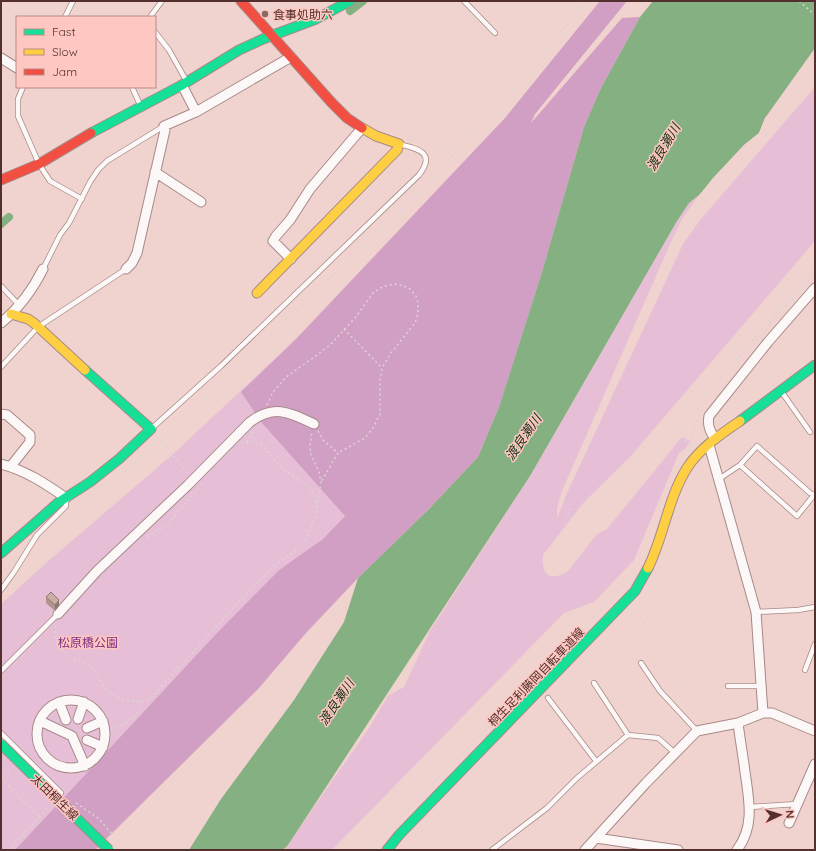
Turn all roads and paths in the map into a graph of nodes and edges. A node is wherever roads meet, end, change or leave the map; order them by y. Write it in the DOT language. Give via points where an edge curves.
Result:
graph roads {
  1 [pos="73,1"];
  2 [pos="162,1"];
  3 [pos="241,1"];
  4 [pos="350,1"];
  5 [pos="464,1"];
  6 [pos="587,1"];
  7 [pos="799,1"];
  8 [pos="815,15"];
  9 [pos="66,16"];
  10 [pos="151,16"];
  11 [pos="156,33"];
  12 [pos="495,34"];
  13 [pos="273,36"];
  14 [pos="291,57"];
  15 [pos="1,58"];
  16 [pos="16,67"];
  17 [pos="184,83"];
  18 [pos="23,88"];
  19 [pos="132,88"];
  20 [pos="140,107"];
  21 [pos="196,112"];
  22 [pos="164,126"];
  23 [pos="481,126"];
  24 [pos="362,128"];
  25 [pos="399,144"];
  26 [pos="444,149"];
  27 [pos="453,156"];
  28 [pos="427,160"];
  29 [pos="39,164"];
  30 [pos="155,172"];
  31 [pos="1,180"];
  32 [pos="82,199"];
  33 [pos="201,202"];
  34 [pos="291,259"];
  35 [pos="815,267"];
  36 [pos="42,269"];
  37 [pos="126,269"];
  38 [pos="1,286"];
  39 [pos="815,288"];
  40 [pos="257,293"];
  41 [pos="19,304"];
  42 [pos="5,317"];
  43 [pos="38,327"];
  44 [pos="344,329"];
  45 [pos="739,356"];
  46 [pos="739,365"];
  47 [pos="815,365"];
  48 [pos="1,366"];
  49 [pos="382,368"];
  50 [pos="781,391"];
  51 [pos="1,414"];
  52 [pos="262,414"];
  53 [pos="314,424"];
  54 [pos="675,428"];
  55 [pos="151,429"];
  56 [pos="810,432"];
  57 [pos="161,442"];
  58 [pos="712,442"];
  59 [pos="240,443"];
  60 [pos="690,445"];
  61 [pos="338,453"];
  62 [pos="1,464"];
  63 [pos="740,465"];
  64 [pos="11,466"];
  65 [pos="635,475"];
  66 [pos="194,479"];
  67 [pos="719,479"];
  68 [pos="205,480"];
  69 [pos="321,482"];
  70 [pos="815,495"];
  71 [pos="66,498"];
  72 [pos="572,503"];
  73 [pos="317,508"];
  74 [pos="144,539"];
  75 [pos="39,542"];
  76 [pos="1,553"];
  77 [pos="565,556"];
  78 [pos="11,564"];
  79 [pos="683,564"];
  80 [pos="1,572"];
  81 [pos="634,573"];
  82 [pos="1,590"];
  83 [pos="815,607"];
  84 [pos="756,612"];
  85 [pos="58,618"];
  86 [pos="815,644"];
  87 [pos="641,663"];
  88 [pos="2,668"];
  89 [pos="805,670"];
  90 [pos="702,674"];
  91 [pos="538,675"];
  92 [pos="594,683"];
  93 [pos="529,685"];
  94 [pos="728,686"];
  95 [pos="761,686"];
  96 [pos="548,698"];
  97 [pos="59,702"];
  98 [pos="84,702"];
  99 [pos="142,702"];
  100 [pos="764,714"];
  101 [pos="78,719"];
  102 [pos="66,720"];
  103 [pos="40,721"];
  104 [pos="738,722"];
  105 [pos="104,725"];
  106 [pos="87,728"];
  107 [pos="697,731"];
  108 [pos="815,731"];
  109 [pos="1,733"];
  110 [pos="628,734"];
  111 [pos="87,740"];
  112 [pos="1,744"];
  113 [pos="103,747"];
  114 [pos="675,753"];
  115 [pos="596,761"];
  116 [pos="815,764"];
  117 [pos="85,766"];
  118 [pos="1,779"];
  119 [pos="61,793"];
  120 [pos="46,804"];
  121 [pos="797,804"];
  122 [pos="750,807"];
  123 [pos="40,817"];
  124 [pos="789,823"];
  125 [pos="113,835"];
  126 [pos="596,838"];
  127 [pos="8,850"];
  128 [pos="109,850"];
  129 [pos="369,850"];
  130 [pos="387,850"];
  131 [pos="492,850"];
  132 [pos="585,850"];
  133 [pos="678,850"];
  134 [pos="736,850"];
  1 -- 9 [label="lane"];
  2 -- 10 [label="lane"];
  3 -- 13 [label="street"];
  4 -- 13 [label="street" via="316,19"];
  5 -- 12 [label="lane"];
  6 -- 23 [label="path"];
  7 -- 8 [label="path"];
  11 -- 17 [label="lane" via="169,50"];
  13 -- 14 [label="street"];
  13 -- 17 [label="street" via="239,50"];
  14 -- 21 [label="street"];
  14 -- 24 [label="street" via="328,99"];
  15 -- 16 [label="street"];
  17 -- 20 [label="street"];
  17 -- 21 [label="street"];
  18 -- 29 [label="lane" via="18,99 18,116"];
  19 -- 20 [label="lane"];
  20 -- 29 [label="street"];
  21 -- 22 [label="street"];
  22 -- 30 [label="street"];
  22 -- 32 [label="lane" via="107,161 98,170"];
  23 -- 26 [label="path"];
  23 -- 27 [label="path"];
  24 -- 25 [label="street"];
  24 -- 34 [label="street" via="310,189 273,241"];
  25 -- 28 [label="lane" via="417,150"];
  25 -- 34 [label="street" via="397,150"];
  26 -- 27 [label="path"];
  26 -- 28 [label="path"];
  27 -- 57 [label="path"];
  28 -- 55 [label="lane" via="424,168 413,180 221,366"];
  29 -- 31 [label="street"];
  29 -- 32 [label="lane" via="50,181"];
  30 -- 33 [label="street"];
  30 -- 37 [label="street" via="137,253"];
  32 -- 36 [label="lane"];
  34 -- 40 [label="street"];
  35 -- 45 [label="path"];
  36 -- 41 [label="street"];
  37 -- 43 [label="lane"];
  38 -- 41 [label="lane"];
  39 -- 58 [label="street" via="709,416"];
  41 -- 42 [label="street"];
  42 -- 43 [label="street" via="28,319"];
  43 -- 48 [label="lane"];
  43 -- 55 [label="street"];
  44 -- 49 [label="path"];
  44 -- 49 [label="path" via="373,293 382,287 394,284 410,289 418,303 415,323"];
  44 -- 52 [label="path" via="330,345 286,377 273,392"];
  45 -- 46 [label="path"];
  45 -- 54 [label="path"];
  47 -- 50 [label="street"];
  49 -- 61 [label="path" via="380,414 373,428 365,438"];
  50 -- 56 [label="lane"];
  50 -- 58 [label="street"];
  51 -- 64 [label="street" via="7,414 31,438"];
  52 -- 53 [label="street" via="274,411 287,413"];
  52 -- 66 [label="street" via="250,422"];
  53 -- 61 [label="path" via="323,440"];
  53 -- 69 [label="path" via="311,455"];
  54 -- 60 [label="path" via="683,434 685,442"];
  54 -- 65 [label="path"];
  55 -- 71 [label="street" via="119,459"];
  57 -- 66 [label="path"];
  57 -- 75 [label="path"];
  58 -- 67 [label="street"];
  58 -- 130 [label="street" via="687,468 650,567 635,591"];
  59 -- 73 [label="path" via="252,442 264,446 284,470 307,485 314,495"];
  61 -- 69 [label="path"];
  62 -- 64 [label="street"];
  63 -- 67 [label="lane"];
  63 -- 70 [label="lane" via="757,446"];
  63 -- 70 [label="lane" via="797,516"];
  64 -- 71 [label="street" via="34,476"];
  65 -- 72 [label="path" via="624,478 581,513 568,519 566,518"];
  65 -- 77 [label="path"];
  66 -- 85 [label="street" via="97,571"];
  67 -- 84 [label="street"];
  68 -- 74 [label="path" via="170,520"];
  69 -- 73 [label="path"];
  71 -- 76 [label="street" via="34,522"];
  71 -- 82 [label="lane" via="66,506 37,535"];
  73 -- 99 [label="path" via="309,533 298,549 278,563 249,591 151,698"];
  78 -- 80 [label="path"];
  79 -- 90 [label="path" via="662,600 644,623 644,632 677,683 683,683 696,671"];
  81 -- 91 [label="path, 桐生足利藤岡自転車道線"];
  83 -- 84 [label="lane"];
  84 -- 95 [label="street"];
  85 -- 88 [label="lane"];
  85 -- 99 [label="path" via="55,637 60,648 89,665 104,686 115,696"];
  86 -- 89 [label="lane"];
  87 -- 107 [label="lane" via="660,691"];
  92 -- 110 [label="lane"];
  93 -- 129 [label="path, 桐生足利藤岡自転車道線"];
  94 -- 95 [label="lane"];
  95 -- 100 [label="street"];
  96 -- 115 [label="lane"];
  97 -- 98 [label="street"];
  97 -- 102 [label="street"];
  97 -- 103 [label="street" via="47,710"];
  98 -- 101 [label="street"];
  98 -- 105 [label="street" via="95,710"];
  99 -- 105 [label="path" via="135,716 129,721 118,727"];
  100 -- 104 [label="street"];
  100 -- 108 [label="street" via="772,713"];
  103 -- 117 [label="street" via="72,736"];
  103 -- 117 [label="street" via="38,741 47,759 65,768"];
  104 -- 107 [label="street"];
  104 -- 122 [label="street"];
  105 -- 106 [label="street"];
  105 -- 113 [label="street"];
  107 -- 114 [label="street"];
  109 -- 119 [label="lane"];
  110 -- 114 [label="lane" via="658,738"];
  110 -- 115 [label="lane"];
  111 -- 113 [label="street"];
  112 -- 128 [label="street, 太田桐生線, bridge"];
  113 -- 117 [label="street"];
  114 -- 126 [label="street"];
  115 -- 131 [label="lane" via="547,808"];
  116 -- 121 [label="street"];
  118 -- 123 [label="path"];
  119 -- 125 [label="path" via="98,818"];
  120 -- 123 [label="path" via="46,809"];
  121 -- 122 [label="lane"];
  121 -- 124 [label="street"];
  122 -- 134 [label="street" via="747,830"];
  123 -- 127 [label="path"];
  126 -- 132 [label="street"];
  126 -- 133 [label="street"];
}
